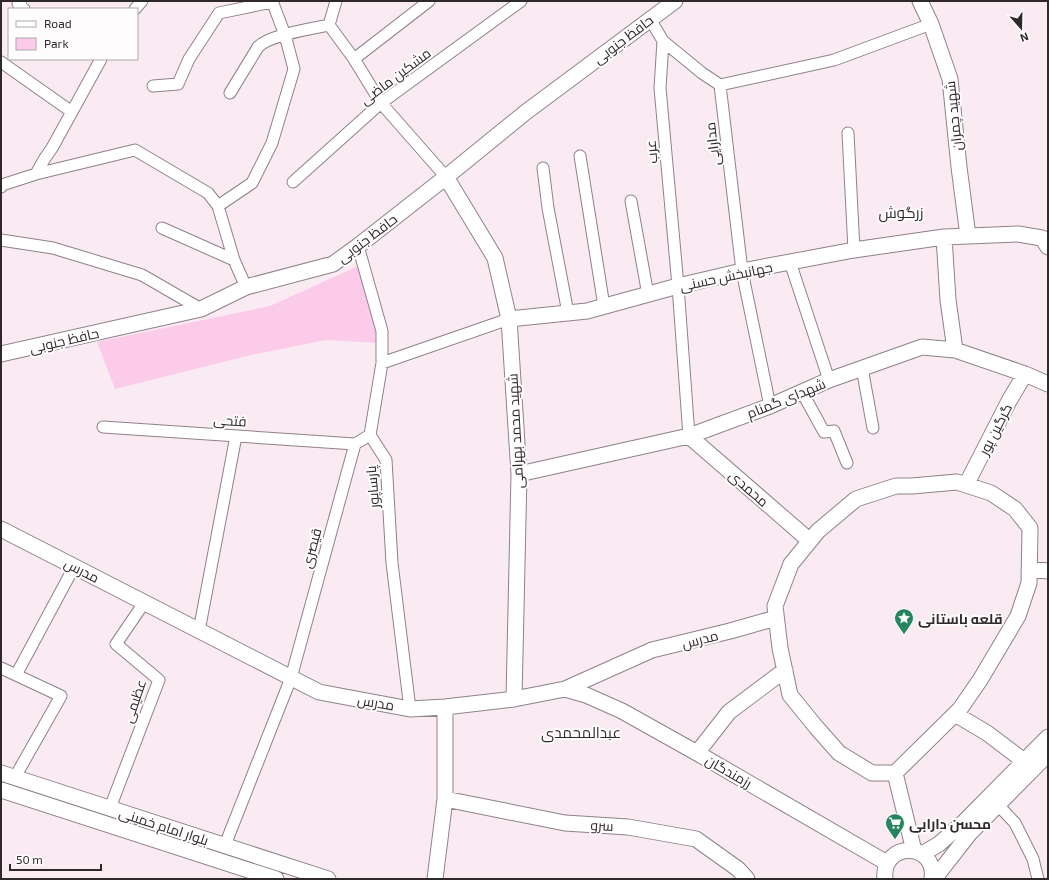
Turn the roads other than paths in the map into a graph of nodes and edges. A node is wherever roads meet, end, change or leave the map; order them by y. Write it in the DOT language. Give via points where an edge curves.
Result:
graph roads {
  1 [pos="21,1"];
  2 [pos="272,1"];
  3 [pos="336,1"];
  4 [pos="429,1"];
  5 [pos="674,1"];
  6 [pos="920,1"];
  7 [pos="513,3"];
  8 [pos="23,8"];
  9 [pos="650,19"];
  10 [pos="931,24"];
  11 [pos="329,25"];
  12 [pos="285,35"];
  13 [pos="662,41"];
  14 [pos="354,59"];
  15 [pos="100,60"];
  16 [pos="1,62"];
  17 [pos="720,85"];
  18 [pos="153,86"];
  19 [pos="230,94"];
  20 [pos="381,103"];
  21 [pos="72,112"];
  22 [pos="848,134"];
  23 [pos="580,156"];
  24 [pos="544,168"];
  25 [pos="36,174"];
  26 [pos="446,177"];
  27 [pos="293,182"];
  28 [pos="1,185"];
  29 [pos="631,201"];
  30 [pos="218,206"];
  31 [pos="162,228"];
  32 [pos="968,236"];
  33 [pos="944,237"];
  34 [pos="1046,239"];
  35 [pos="1,240"];
  36 [pos="358,246"];
  37 [pos="854,250"];
  38 [pos="234,260"];
  39 [pos="790,262"];
  40 [pos="742,271"];
  41 [pos="678,286"];
  42 [pos="246,287"];
  43 [pos="648,295"];
  44 [pos="604,306"];
  45 [pos="201,309"];
  46 [pos="568,313"];
  47 [pos="509,319"];
  48 [pos="955,350"];
  49 [pos="1,354"];
  50 [pos="382,363"];
  51 [pos="862,368"];
  52 [pos="1025,374"];
  53 [pos="829,380"];
  54 [pos="1048,384"];
  55 [pos="802,392"];
  56 [pos="770,406"];
  57 [pos="104,427"];
  58 [pos="873,428"];
  59 [pos="370,435"];
  60 [pos="236,436"];
  61 [pos="689,436"];
  62 [pos="355,444"];
  63 [pos="847,462"];
  64 [pos="519,474"];
  65 [pos="966,485"];
  66 [pos="1,529"];
  67 [pos="810,541"];
  68 [pos="74,566"];
  69 [pos="1029,569"];
  70 [pos="1048,570"];
  71 [pos="144,603"];
  72 [pos="776,618"];
  73 [pos="199,631"];
  74 [pos="1,668"];
  75 [pos="785,670"];
  76 [pos="16,675"];
  77 [pos="291,678"];
  78 [pos="565,689"];
  79 [pos="514,699"];
  80 [pos="445,707"];
  81 [pos="410,709"];
  82 [pos="955,714"];
  83 [pos="1048,737"];
  84 [pos="697,752"];
  85 [pos="1048,754"];
  86 [pos="1024,761"];
  87 [pos="895,773"];
  88 [pos="8,775"];
  89 [pos="1,790"];
  90 [pos="445,799"];
  91 [pos="998,805"];
  92 [pos="110,808"];
  93 [pos="225,846"];
  94 [pos="918,852"];
  95 [pos="883,873"];
  96 [pos="250,875"];
  97 [pos="276,879"];
  98 [pos="328,879"];
  99 [pos="435,879"];
  100 [pos="747,879"];
  101 [pos="933,879"];
  102 [pos="1038,879"];
  1 -- 8 [label="street" via="18,4"];
  2 -- 12 [label="street"];
  2 -- 18 [label="street" via="219,13 189,59 178,84"];
  3 -- 11 [label="street"];
  4 -- 14 [label="street"];
  5 -- 9 [label="street, حافظ جنوبی"];
  6 -- 10 [label="street, شهید چمران"];
  7 -- 20 [label="street, مشکین ماضی"];
  9 -- 13 [label="street"];
  9 -- 26 [label="street, حافظ جنوبی" via="526,112"];
  10 -- 17 [label="street" via="834,60"];
  10 -- 32 [label="street, شهید چمران" via="950,79"];
  11 -- 12 [label="street"];
  11 -- 14 [label="street"];
  12 -- 19 [label="street" via="262,43 258,47"];
  12 -- 30 [label="street" via="294,69 272,143 252,183"];
  13 -- 17 [label="street"];
  13 -- 41 [label="street, عرب" via="660,88"];
  14 -- 20 [label="street"];
  15 -- 21 [label="street"];
  16 -- 21 [label="street"];
  17 -- 40 [label="street, مدارایی"];
  20 -- 26 [label="street"];
  20 -- 27 [label="street, مشکین ماضی"];
  21 -- 25 [label="street"];
  22 -- 37 [label="street"];
  23 -- 44 [label="street"];
  24 -- 46 [label="street" via="548,208"];
  25 -- 28 [label="street"];
  25 -- 30 [label="street" via="135,150 208,193"];
  26 -- 36 [label="street, حافظ جنوبی"];
  26 -- 47 [label="street, شهید محمد بهرامی" via="495,258"];
  29 -- 43 [label="street"];
  30 -- 38 [label="street"];
  31 -- 38 [label="street"];
  32 -- 33 [label="street"];
  32 -- 34 [label="street" via="1018,234"];
  33 -- 37 [label="street, جهانبخش حسنی"];
  33 -- 48 [label="street" via="948,300"];
  35 -- 45 [label="street" via="53,248 142,275"];
  36 -- 42 [label="street, حافظ جنوبی" via="333,264"];
  36 -- 50 [label="street" via="382,332"];
  37 -- 39 [label="street, جهانبخش حسنی"];
  38 -- 42 [label="street"];
  39 -- 40 [label="street, جهانبخش حسنی"];
  39 -- 53 [label="street"];
  40 -- 41 [label="street, جهانبخش حسنی"];
  40 -- 56 [label="street, مدارایی"];
  41 -- 43 [label="street, جهانبخش حسنی"];
  41 -- 61 [label="street, عرب"];
  42 -- 45 [label="street, حافظ جنوبی"];
  43 -- 44 [label="street, جهانبخش حسنی"];
  44 -- 46 [label="street, جهانبخش حسنی"];
  45 -- 49 [label="street, حافظ جنوبی"];
  46 -- 47 [label="street, جهانبخش حسنی"];
  47 -- 50 [label="street"];
  47 -- 64 [label="street, شهید محمد بهرامی"];
  48 -- 51 [label="street, شهدای گمنام" via="922,348"];
  48 -- 52 [label="street, شهدای گمنام"];
  50 -- 59 [label="street"];
  51 -- 53 [label="street, شهدای گمنام"];
  51 -- 58 [label="street"];
  52 -- 54 [label="street, شهدای گمنام"];
  52 -- 65 [label="street, گرگین پور"];
  53 -- 55 [label="street, شهدای گمنام"];
  55 -- 56 [label="street, شهدای گمنام"];
  55 -- 63 [label="street" via="824,432 834,431"];
  56 -- 61 [label="street, شهدای گمنام"];
  57 -- 60 [label="street, فتحی"];
  59 -- 62 [label="street"];
  59 -- 81 [label="street, پارساپور" via="386,460 392,563"];
  60 -- 62 [label="street, فتحی"];
  60 -- 73 [label="street"];
  61 -- 64 [label="street, شهدای گمنام"];
  61 -- 67 [label="street, محمدی"];
  62 -- 77 [label="street, قیصری"];
  64 -- 79 [label="street, شهید محمد بهرامی"];
  65 -- 67 [label="street" via="957,482 896,486 856,499"];
  65 -- 69 [label="street" via="991,493 1015,509 1030,528"];
  66 -- 68 [label="street, مدرس"];
  67 -- 72 [label="street" via="792,564 775,606"];
  68 -- 71 [label="street, مدرس"];
  68 -- 76 [label="street"];
  69 -- 70 [label="street"];
  69 -- 82 [label="street" via="1029,583 1018,616 980,680"];
  71 -- 73 [label="street, مدرس"];
  71 -- 92 [label="street, عظیمی" via="116,644 159,680"];
  72 -- 75 [label="street"];
  72 -- 78 [label="street, مدرس" via="652,650"];
  73 -- 77 [label="street, مدرس"];
  74 -- 76 [label="street"];
  75 -- 84 [label="street" via="729,712"];
  75 -- 87 [label="street" via="790,695 839,753 872,773"];
  76 -- 88 [label="street" via="61,696"];
  77 -- 81 [label="street, مدرس" via="319,692"];
  77 -- 93 [label="street, قیصری"];
  78 -- 79 [label="street, مدرس"];
  78 -- 84 [label="street, رزمندگان" via="586,695 622,712"];
  79 -- 80 [label="street, مدرس"];
  80 -- 81 [label="street, مدرس"];
  80 -- 90 [label="street"];
  82 -- 86 [label="street" via="987,733"];
  82 -- 87 [label="street"];
  83 -- 86 [label="street"];
  84 -- 95 [label="street, رزمندگان"];
  85 -- 91 [label="street"];
  86 -- 94 [label="street" via="939,844"];
  87 -- 94 [label="street"];
  88 -- 92 [label="street, بلوار امام خمینی"];
  89 -- 96 [label="street, بلوار امام خمینی"];
  90 -- 99 [label="street"];
  90 -- 100 [label="street, سرو" via="565,823 628,826 696,840 738,869"];
  91 -- 101 [label="street" via="970,833"];
  91 -- 102 [label="street" via="1015,823 1033,859"];
  92 -- 93 [label="street, بلوار امام خمینی"];
  93 -- 98 [label="street, بلوار امام خمینی"];
  94 -- 95 [label="street" via="899,852 892,857"];
  94 -- 101 [label="street" via="928,859 932,866"];
  96 -- 97 [label="street, بلوار امام خمینی"];
}
